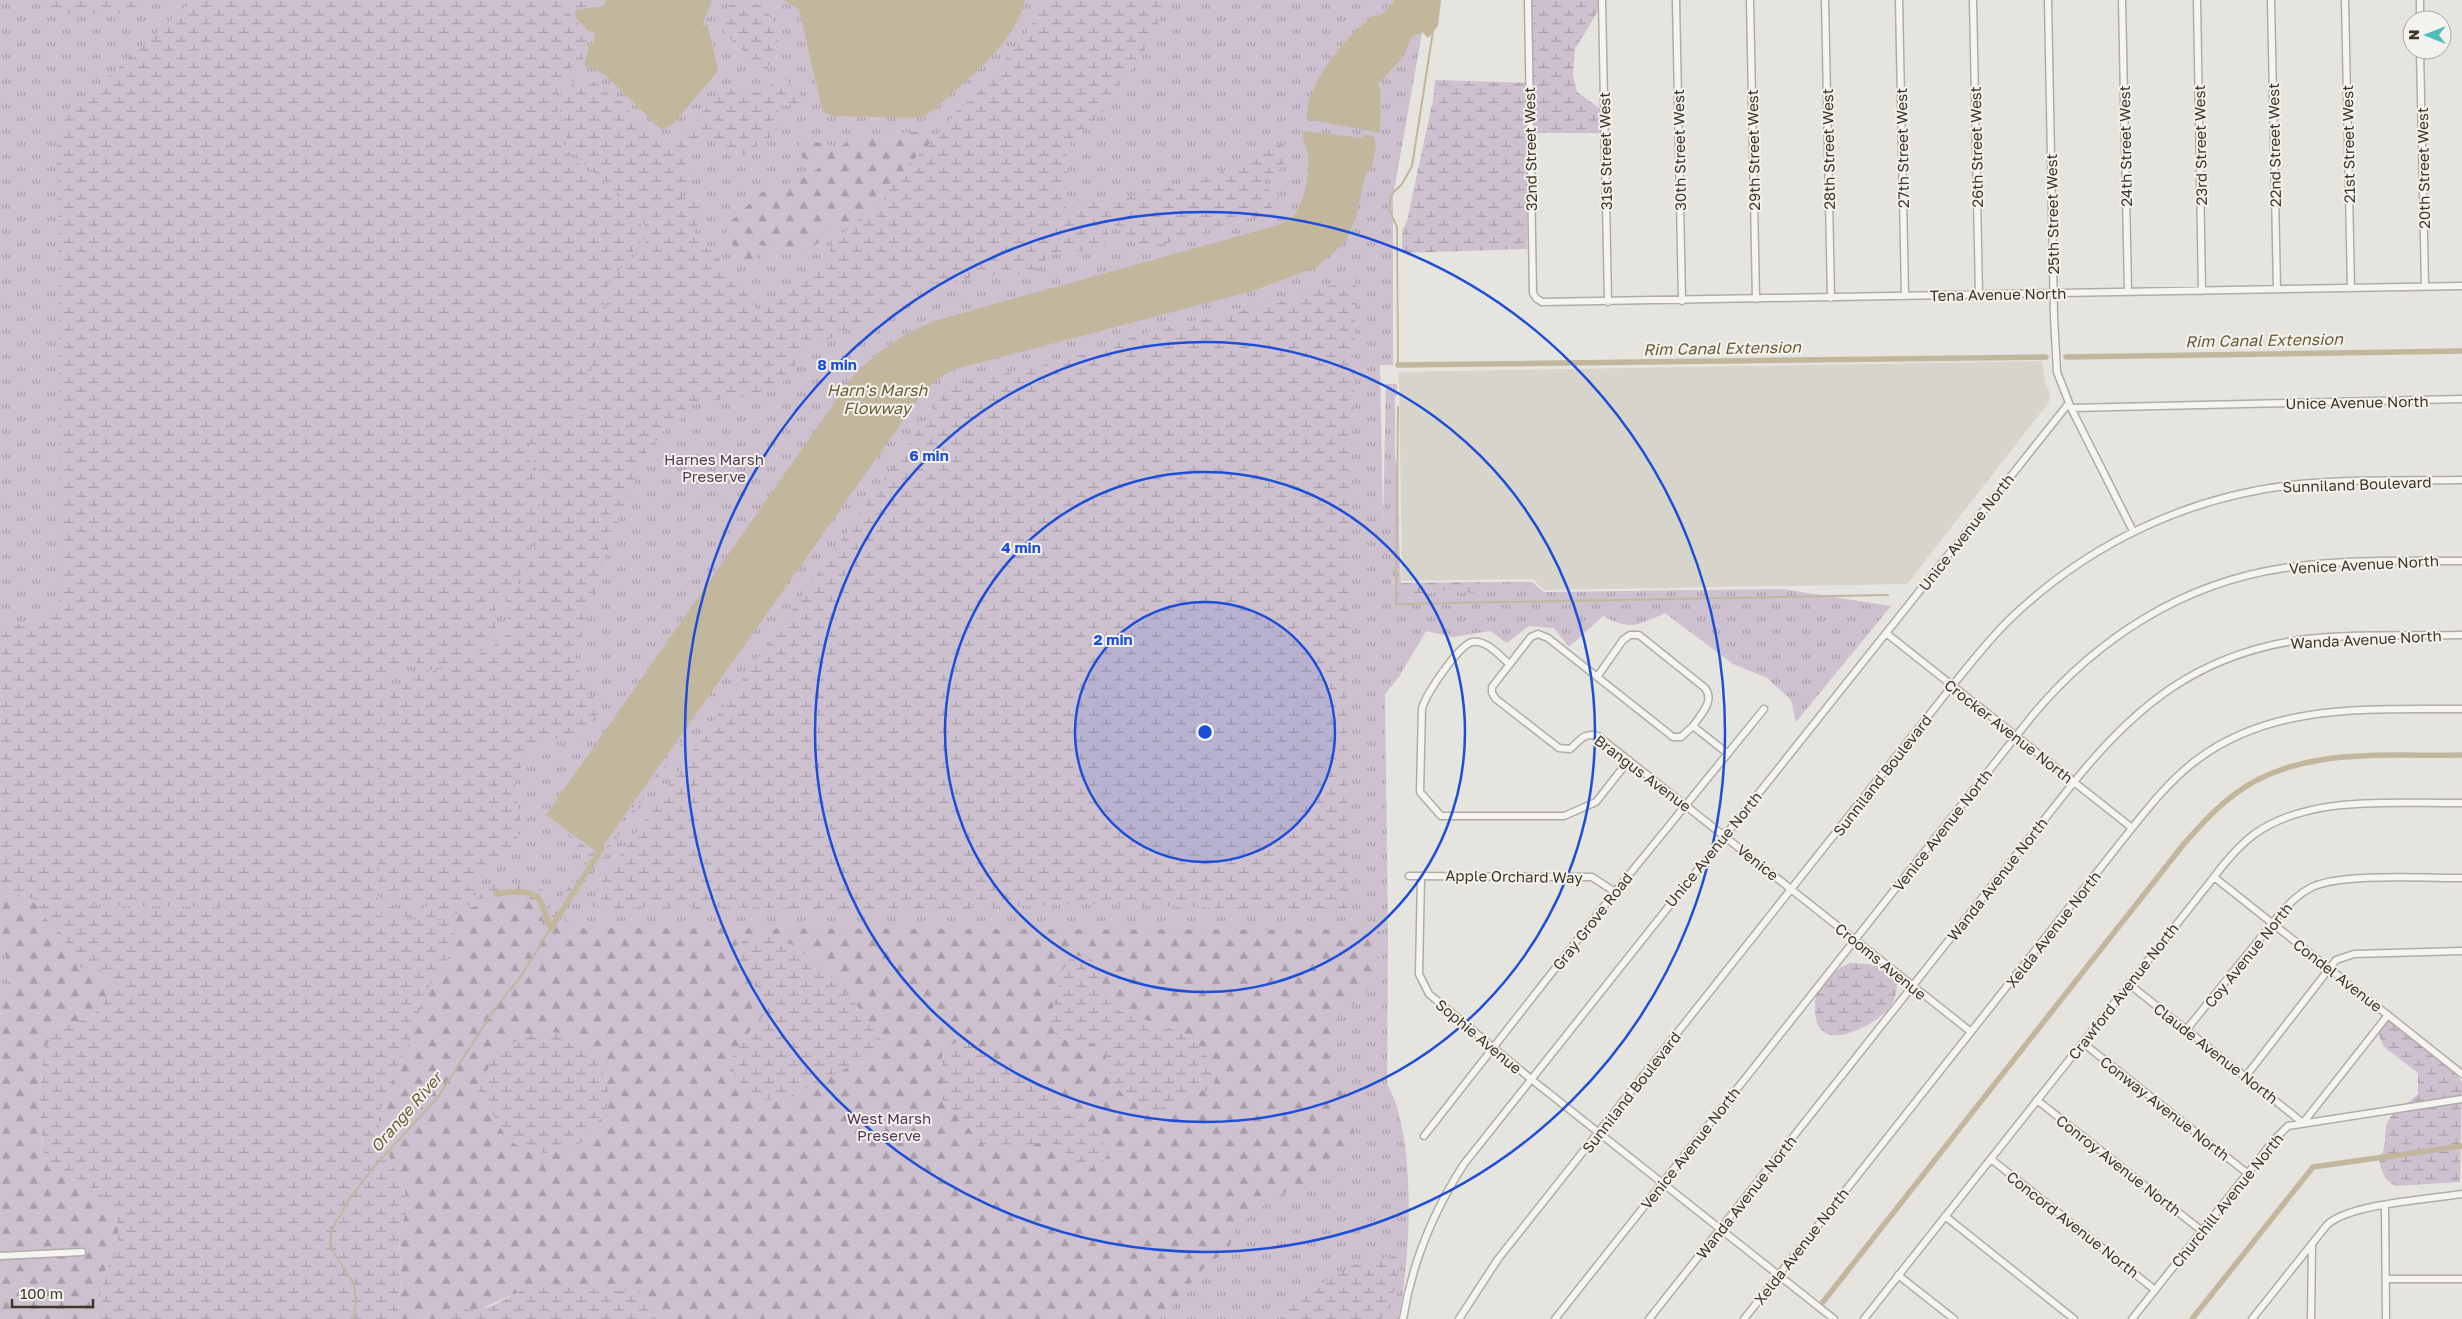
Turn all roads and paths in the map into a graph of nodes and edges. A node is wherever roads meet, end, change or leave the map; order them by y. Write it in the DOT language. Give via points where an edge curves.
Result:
graph roads {
  1 [pos="1528,0"];
  2 [pos="1602,0"];
  3 [pos="1676,0"];
  4 [pos="1750,0"];
  5 [pos="1825,0"];
  6 [pos="1899,0"];
  7 [pos="1973,0"];
  8 [pos="2048,0"];
  9 [pos="2122,0"];
  10 [pos="2197,0"];
  11 [pos="2271,0"];
  12 [pos="2345,0"];
  13 [pos="2420,60"];
  14 [pos="2425,286"];
  15 [pos="2462,286"];
  16 [pos="2351,288"];
  17 [pos="2277,289"];
  18 [pos="2202,291"];
  19 [pos="2128,292"];
  20 [pos="1979,294"];
  21 [pos="2054,294"];
  22 [pos="1905,296"];
  23 [pos="1536,298"];
  24 [pos="1831,298"];
  25 [pos="1756,299"];
  26 [pos="1682,301"];
  27 [pos="1608,302"];
  28 [pos="2462,399"];
  29 [pos="2070,405"];
  30 [pos="2462,480"];
  31 [pos="2133,531"];
  32 [pos="2462,560"];
  33 [pos="1886,633"];
  34 [pos="2462,635"];
  35 [pos="1508,664"];
  36 [pos="1597,677"];
  37 [pos="1952,686"];
  38 [pos="1764,709"];
  39 [pos="2462,709"];
  40 [pos="1693,726"];
  41 [pos="2016,736"];
  42 [pos="1727,753"];
  43 [pos="1629,760"];
  44 [pos="2074,782"];
  45 [pos="2462,803"];
  46 [pos="1686,804"];
  47 [pos="2132,828"];
  48 [pos="1723,836"];
  49 [pos="1409,876"];
  50 [pos="1421,876"];
  51 [pos="2214,877"];
  52 [pos="2462,878"];
  53 [pos="1792,889"];
  54 [pos="1615,892"];
  55 [pos="2273,923"];
  56 [pos="1855,940"];
  57 [pos="2462,952"];
  58 [pos="2330,969"];
  59 [pos="2129,984"];
  60 [pos="1912,986"];
  61 [pos="2388,1015"];
  62 [pos="2188,1029"];
  63 [pos="1971,1032"];
  64 [pos="2083,1042"];
  65 [pos="1494,1049"];
  66 [pos="2462,1074"];
  67 [pos="2246,1076"];
  68 [pos="1531,1079"];
  69 [pos="2462,1099"];
  70 [pos="2037,1100"];
  71 [pos="2303,1123"];
  72 [pos="1599,1132"];
  73 [pos="1424,1136"];
  74 [pos="1991,1159"];
  75 [pos="2247,1173"];
  76 [pos="1662,1183"];
  77 [pos="2462,1194"];
  78 [pos="2385,1205"];
  79 [pos="1945,1216"];
  80 [pos="1721,1229"];
  81 [pos="2202,1231"];
  82 [pos="2312,1245"];
  83 [pos="82,1252"];
  84 [pos="0,1256"];
  85 [pos="1779,1275"];
  86 [pos="1898,1275"];
  87 [pos="2386,1279"];
  88 [pos="2462,1279"];
  89 [pos="2155,1290"];
  90 [pos="1403,1319"];
  91 [pos="1459,1319"];
  92 [pos="1555,1319"];
  93 [pos="1649,1319"];
  94 [pos="1744,1319"];
  95 [pos="1834,1319"];
  96 [pos="1864,1319"];
  97 [pos="1954,1319"];
  98 [pos="2074,1319"];
  99 [pos="2132,1319"];
  100 [pos="2252,1319"];
  101 [pos="2311,1319"];
  102 [pos="2386,1319"];
  1 -- 23 [label="street, 32nd Street West" via="1533,292"];
  2 -- 27 [label="street, 31st Street West"];
  3 -- 26 [label="street, 30th Street West"];
  4 -- 25 [label="street, 29th Street West"];
  5 -- 24 [label="street, 28th Street West"];
  6 -- 22 [label="street, 27th Street West"];
  7 -- 20 [label="street, 26th Street West"];
  8 -- 21 [label="street, 25th Street West"];
  9 -- 19 [label="street, 24th Street West"];
  10 -- 18 [label="street, 23rd Street West"];
  11 -- 17 [label="street, 22nd Street West"];
  12 -- 16 [label="street, 21st Street West"];
  13 -- 14 [label="street, 20th Street West"];
  14 -- 15 [label="street, Tena Avenue North"];
  14 -- 16 [label="street, Tena Avenue North"];
  16 -- 17 [label="street, Tena Avenue North"];
  17 -- 18 [label="street, Tena Avenue North"];
  18 -- 19 [label="street, Tena Avenue North"];
  19 -- 21 [label="street, Tena Avenue North"];
  20 -- 21 [label="street, Tena Avenue North"];
  20 -- 22 [label="street, Tena Avenue North"];
  21 -- 29 [label="street, 25th Street West" via="2055,359"];
  22 -- 24 [label="street, Tena Avenue North"];
  23 -- 27 [label="street, Tena Avenue North" via="1548,304"];
  24 -- 25 [label="street, Tena Avenue North"];
  25 -- 26 [label="street, Tena Avenue North"];
  26 -- 27 [label="street, Tena Avenue North"];
  28 -- 29 [label="street, Unice Avenue North"];
  29 -- 31 [label="street, 25th Street West"];
  29 -- 33 [label="street, Unice Avenue North"];
  30 -- 31 [label="street, Sunniland Boulevard" via="2326,483 2269,488 2202,504"];
  31 -- 37 [label="street, Sunniland Boulevard" via="2079,563 2033,598 1991,639"];
  32 -- 41 [label="street, Venice Avenue North" via="2303,565 2246,575 2208,587 2148,615 2107,642 2063,681"];
  33 -- 37 [label="street, Crocker Avenue North"];
  33 -- 48 [label="street, Unice Avenue North"];
  34 -- 44 [label="street, Wanda Avenue North" via="2320,638 2286,642 2229,658 2190,676 2150,702 2114,734"];
  35 -- 36 [label="street, Brangus Avenue" via="1530,637 1538,634 1548,638"];
  35 -- 43 [label="street, Brangus Avenue" via="1492,687 1496,699 1559,748 1570,749 1590,734 1598,736"];
  35 -- 43 [label="street" via="1483,643 1472,642 1463,648 1426,696 1422,708 1420,792 1441,816 1564,816 1596,802"];
  36 -- 40 [label="street, Brangus Avenue" via="1673,737 1681,737"];
  36 -- 40 [label="street" via="1623,640 1630,635 1639,635 1710,694"];
  37 -- 41 [label="street, Crocker Avenue North"];
  37 -- 53 [label="street, Sunniland Boulevard"];
  38 -- 42 [label="street, Gray Grove Road"];
  39 -- 47 [label="street, Xelda Avenue North" via="2330,712 2267,724 2228,740 2198,759 2167,787"];
  40 -- 42 [label="street"];
  41 -- 44 [label="street, Crocker Avenue North"];
  41 -- 56 [label="street, Venice Avenue North"];
  42 -- 46 [label="street, Gray Grove Road"];
  43 -- 46 [label="street, Brangus Avenue"];
  44 -- 47 [label="street, Crocker Avenue North"];
  44 -- 60 [label="street, Wanda Avenue North"];
  45 -- 51 [label="street, Crawford Avenue North" via="2335,806 2307,810 2255,834"];
  46 -- 48 [label="street, Brangus Avenue"];
  46 -- 54 [label="street, Gray Grove Road"];
  47 -- 63 [label="street, Xelda Avenue North"];
  48 -- 53 [label="street, Venice"];
  48 -- 68 [label="street, Unice Avenue North"];
  49 -- 50 [label="street, Apple Orchard Way"];
  50 -- 54 [label="street, Apple Orchard Way" via="1592,877"];
  50 -- 65 [label="street, Sophie Avenue" via="1419,974 1429,994"];
  51 -- 55 [label="street, Condel Avenue"];
  51 -- 59 [label="street, Crawford Avenue North"];
  52 -- 55 [label="street, Coy Avenue North" via="2324,883 2298,895"];
  53 -- 56 [label="street, Crooms Avenue"];
  53 -- 72 [label="street, Sunniland Boulevard"];
  54 -- 65 [label="street, Gray Grove Road"];
  55 -- 58 [label="street, Condel Avenue"];
  55 -- 62 [label="street, Coy Avenue North"];
  56 -- 60 [label="street, Crooms Avenue"];
  56 -- 76 [label="street, Venice Avenue North"];
  57 -- 58 [label="street" via="2354,954 2336,960"];
  58 -- 61 [label="street, Condel Avenue"];
  58 -- 67 [label="street"];
  59 -- 62 [label="street, Claude Avenue North"];
  59 -- 64 [label="street, Crawford Avenue North"];
  60 -- 63 [label="street, Crooms Avenue"];
  60 -- 80 [label="street, Wanda Avenue North"];
  61 -- 66 [label="street, Condel Avenue"];
  61 -- 71 [label="street"];
  62 -- 67 [label="street, Claude Avenue North"];
  63 -- 85 [label="street, Xelda Avenue North"];
  64 -- 70 [label="street, Crawford Avenue North"];
  64 -- 75 [label="street, Conway Avenue North"];
  65 -- 68 [label="street, Sophie Avenue"];
  65 -- 73 [label="street, Gray Grove Road"];
  67 -- 71 [label="street, Claude Avenue North"];
  68 -- 72 [label="street, Sophie Avenue"];
  68 -- 90 [label="street, Unice Avenue North" via="1464,1164 1442,1200 1416,1260"];
  69 -- 71 [label="street, Churchill Avenue North"];
  70 -- 74 [label="street, Crawford Avenue North"];
  70 -- 81 [label="street, Conroy Avenue North"];
  71 -- 75 [label="street, Churchill Avenue North" via="2283,1130"];
  72 -- 76 [label="street, Sophie Avenue"];
  72 -- 91 [label="street, Sunniland Boulevard" via="1498,1259"];
  74 -- 79 [label="street, Crawford Avenue North"];
  74 -- 89 [label="street, Concord Avenue North"];
  75 -- 81 [label="street, Churchill Avenue North"];
  76 -- 80 [label="street, Sophie Avenue"];
  76 -- 92 [label="street, Venice Avenue North"];
  77 -- 78 [label="street"];
  78 -- 82 [label="street" via="2351,1210 2338,1216"];
  78 -- 87 [label="street"];
  79 -- 86 [label="street, Crawford Avenue North"];
  79 -- 98 [label="street"];
  80 -- 85 [label="street, Sophie Avenue"];
  80 -- 93 [label="street, Wanda Avenue North"];
  81 -- 89 [label="street, Churchill Avenue North"];
  82 -- 100 [label="street"];
  82 -- 101 [label="street"];
  83 -- 84 [label="street"];
  85 -- 94 [label="street, Xelda Avenue North"];
  85 -- 95 [label="street, Sophie Avenue"];
  86 -- 96 [label="street, Crawford Avenue North"];
  86 -- 97 [label="street"];
  87 -- 88 [label="street"];
  87 -- 102 [label="street"];
  89 -- 99 [label="street, Churchill Avenue North"];
}
